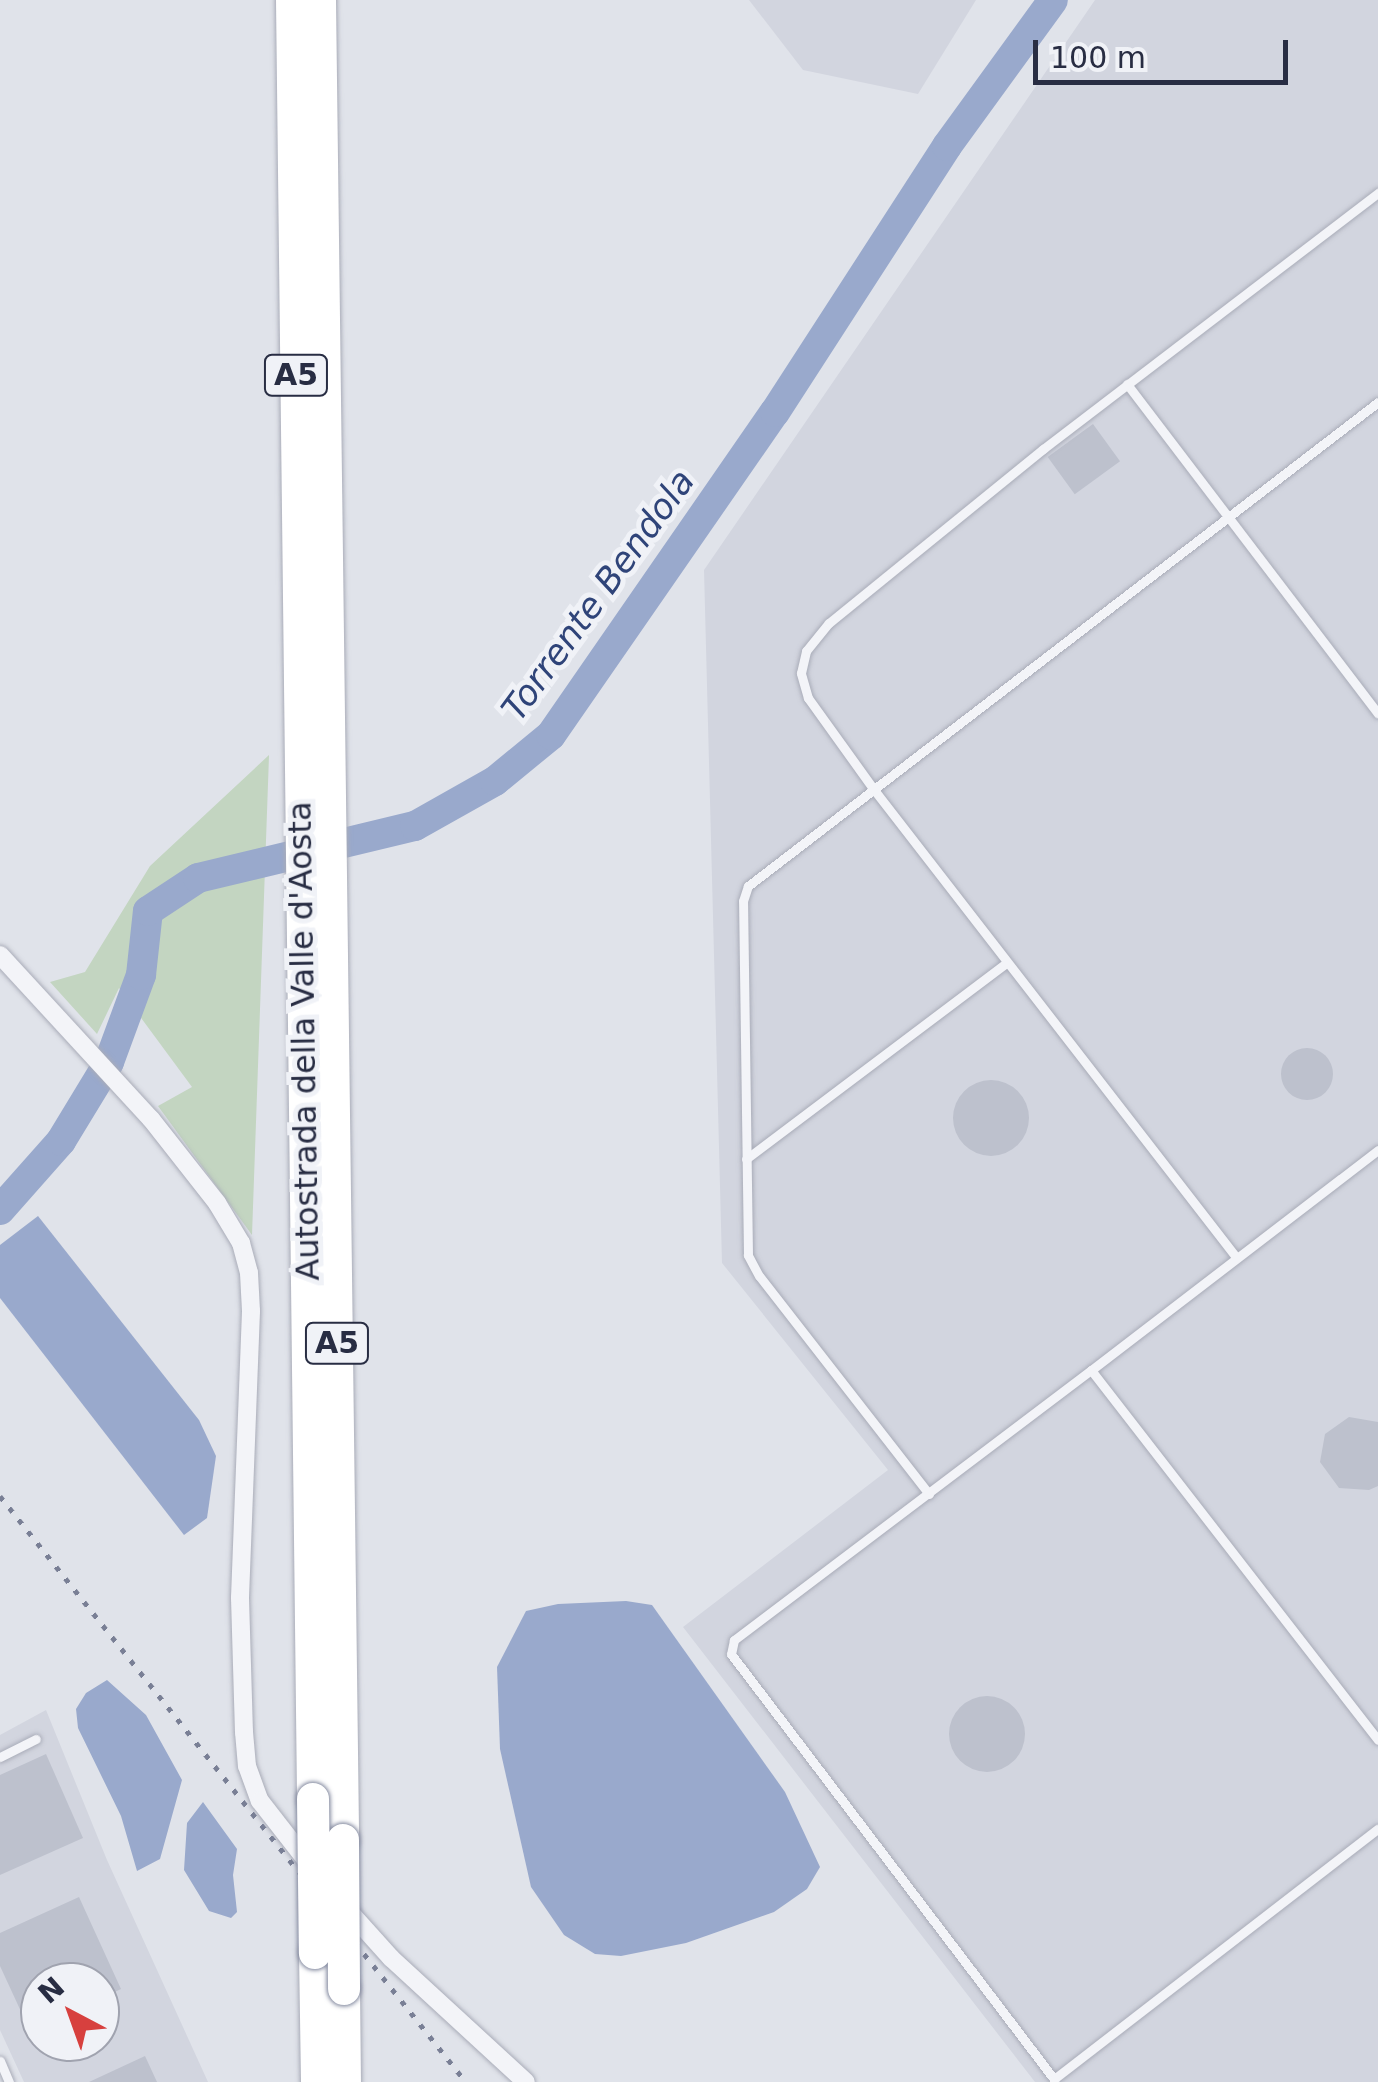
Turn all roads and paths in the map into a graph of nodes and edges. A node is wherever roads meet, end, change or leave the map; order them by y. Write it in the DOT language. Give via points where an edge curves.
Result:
graph roads {
  1 [pos="292,0"];
  2 [pos="320,0"];
  3 [pos="1378,193"];
  4 [pos="1127,384"];
  5 [pos="1378,402"];
  6 [pos="1227,517"];
  7 [pos="1378,713"];
  8 [pos="314,747"];
  9 [pos="872,787"];
  10 [pos="316,852"];
  11 [pos="0,955"];
  12 [pos="1006,963"];
  13 [pos="1378,1150"];
  14 [pos="746,1159"];
  15 [pos="1236,1257"];
  16 [pos="1091,1370"];
  17 [pos="928,1494"];
  18 [pos="36,1739"];
  19 [pos="1378,1740"];
  20 [pos="0,1756"];
  21 [pos="1378,1830"];
  22 [pos="0,2061"];
  23 [pos="1055,2080"];
  24 [pos="10,2082"];
  25 [pos="316,2082"];
  26 [pos="345,2082"];
  27 [pos="526,2082"];
  1 -- 8 [label="highway, Autostrada della Valle d'Aosta / A5"];
  2 -- 8 [label="highway, Autostrada della Valle d'Aosta / A5"];
  3 -- 4 [label="lane"];
  4 -- 6 [label="lane"];
  4 -- 9 [label="lane" via="829,623 806,650 801,674 808,698"];
  5 -- 6 [label="lane"];
  6 -- 7 [label="lane"];
  6 -- 9 [label="lane"];
  8 -- 10 [label="highway, Autostrada della Valle d'Aosta / A5"];
  9 -- 12 [label="lane"];
  9 -- 14 [label="lane" via="748,886"];
  10 -- 25 [label="highway, Autostrada della Valle d'Aosta / A5, bridge"];
  10 -- 26 [label="highway, Autostrada della Valle d'Aosta / A5, bridge"];
  11 -- 27 [label="street" via="119,1083 217,1202 241,1243 249,1273 240,1598 244,1732 254,1786 277,1825 374,1941"];
  12 -- 14 [label="lane"];
  12 -- 15 [label="lane"];
  13 -- 15 [label="lane"];
  14 -- 17 [label="lane" via="748,1255 759,1276"];
  15 -- 16 [label="lane"];
  16 -- 17 [label="lane"];
  16 -- 19 [label="lane"];
  17 -- 23 [label="lane" via="734,1640 731,1654"];
  18 -- 20 [label="lane"];
  21 -- 23 [label="lane"];
  22 -- 24 [label="lane"];
}
